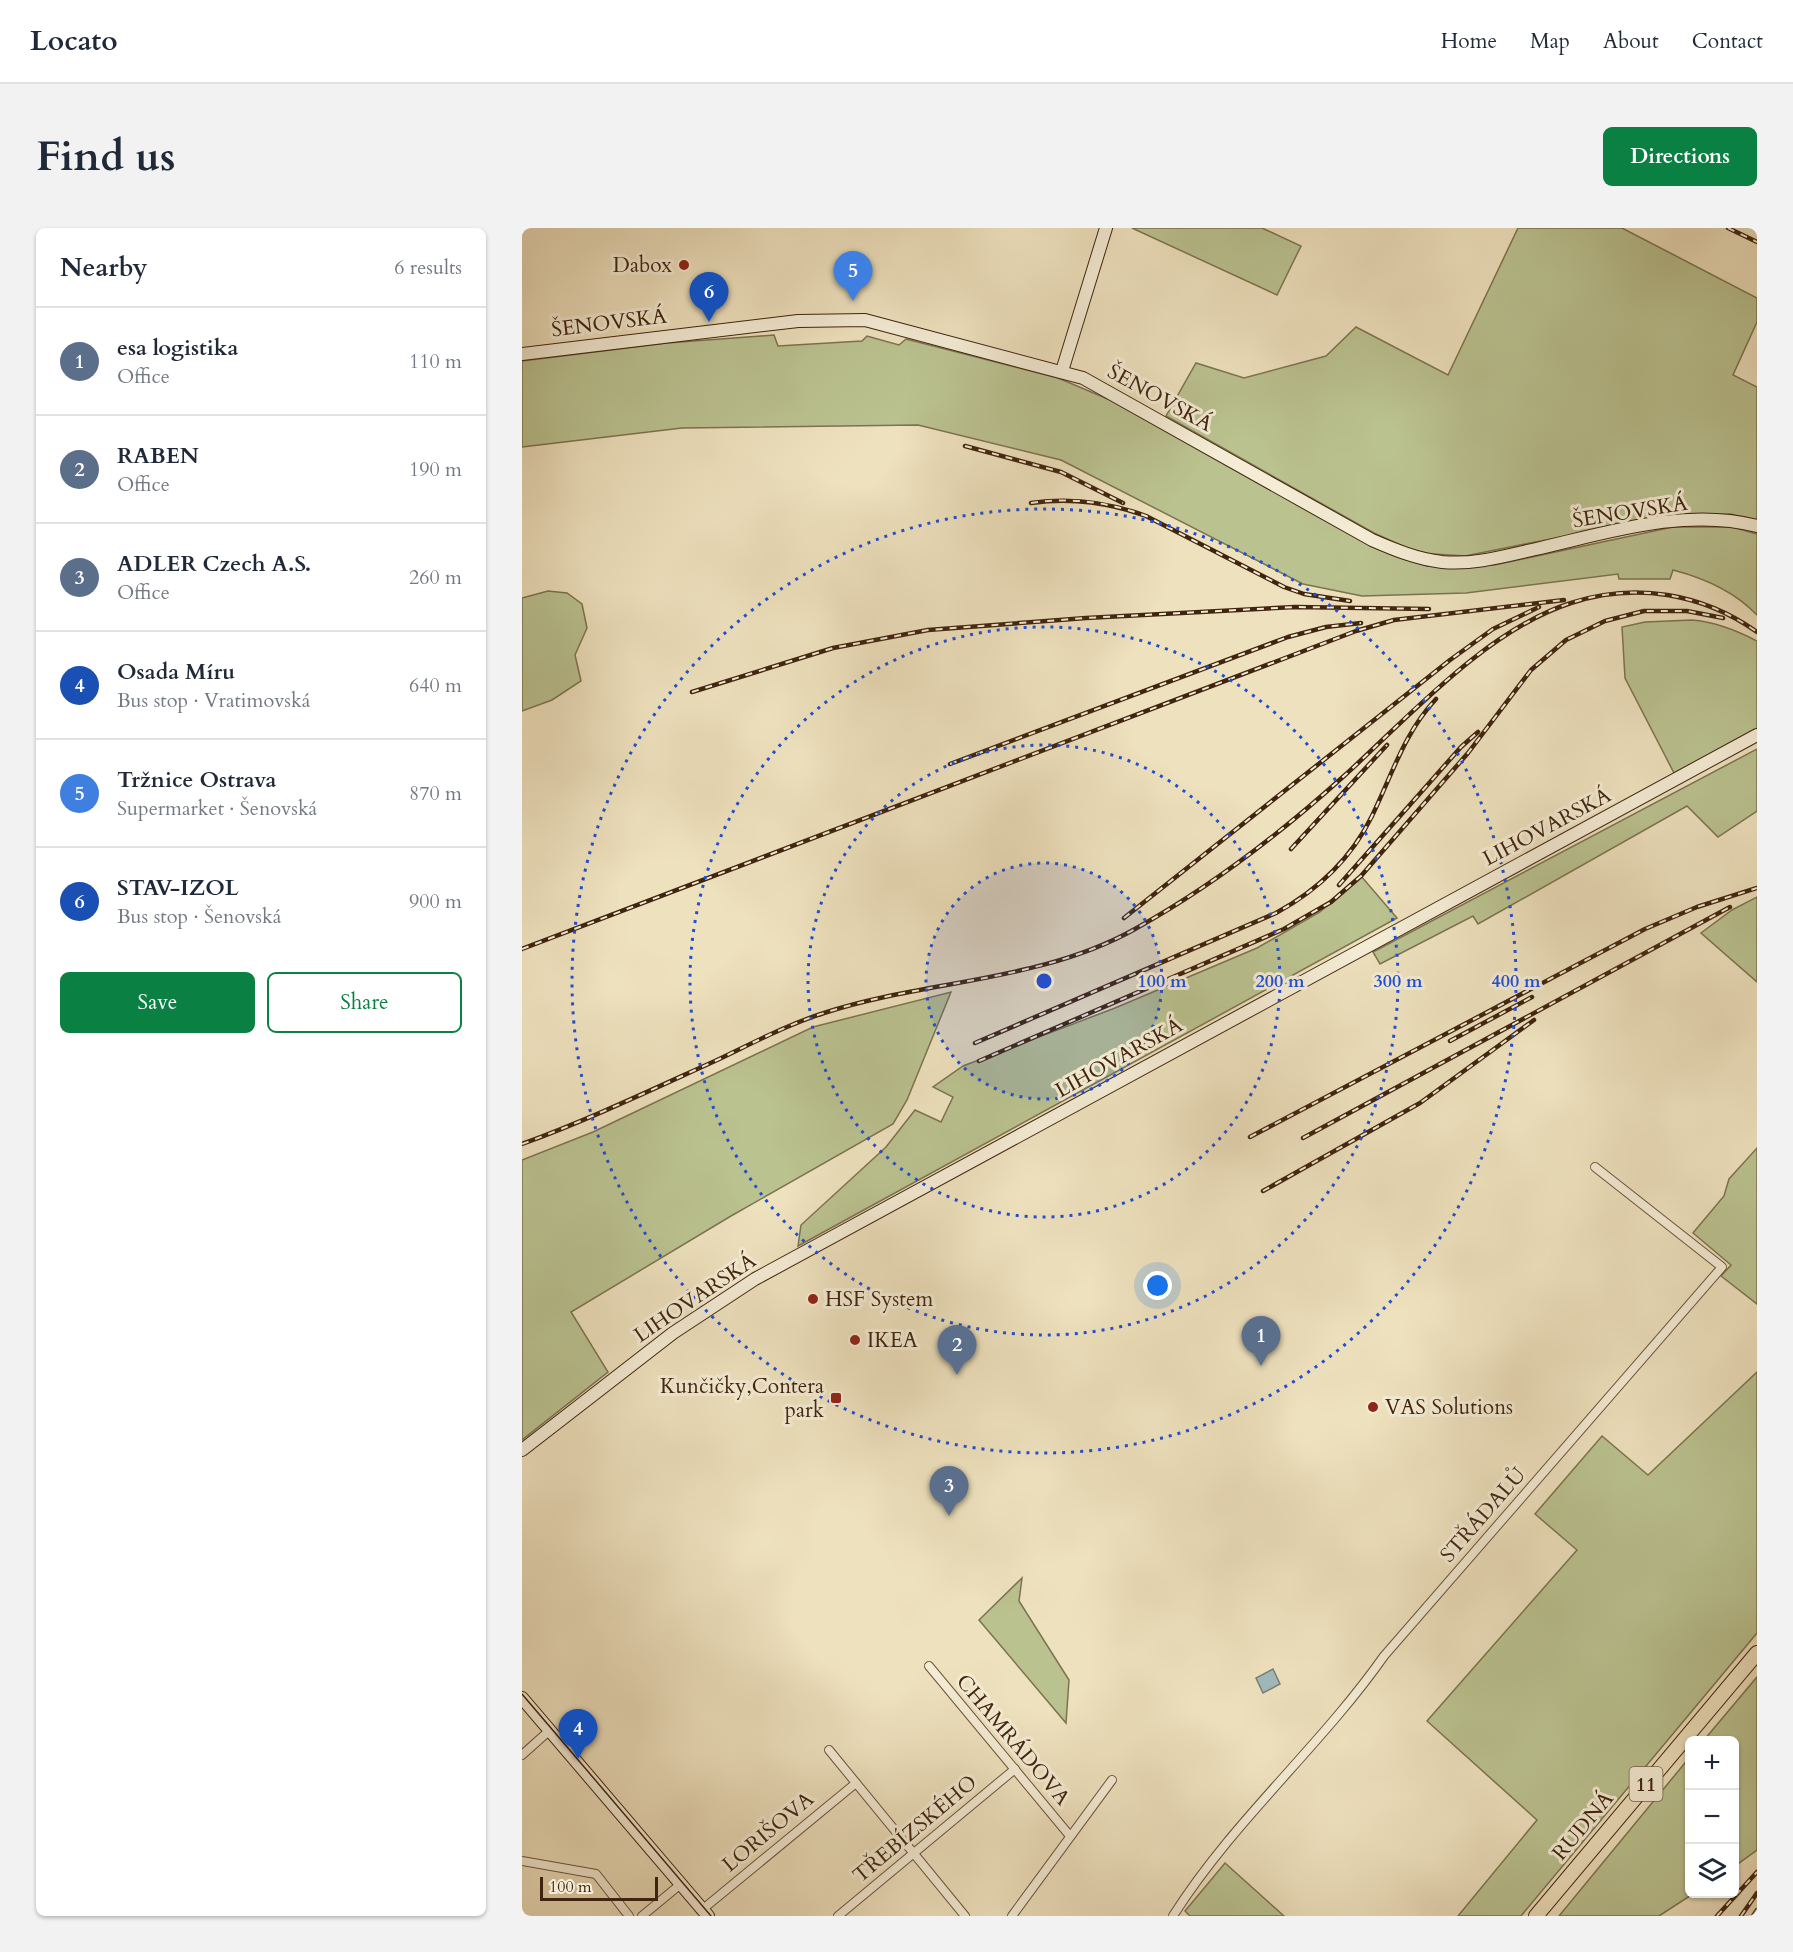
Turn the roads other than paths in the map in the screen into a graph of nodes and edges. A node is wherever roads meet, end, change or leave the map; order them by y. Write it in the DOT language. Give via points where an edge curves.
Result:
graph roads {
  1 [pos="1106,228"];
  2 [pos="522,354"];
  3 [pos="1062,371"];
  4 [pos="1757,526"];
  5 [pos="1757,735"];
  6 [pos="1595,1167"];
  7 [pos="522,1450"];
  8 [pos="1757,1653"];
  9 [pos="929,1666"];
  10 [pos="522,1698"];
  11 [pos="550,1730"];
  12 [pos="829,1750"];
  13 [pos="522,1755"];
  14 [pos="1015,1769"];
  15 [pos="1112,1780"];
  16 [pos="856,1783"];
  17 [pos="1070,1836"];
  18 [pos="913,1853"];
  19 [pos="522,1861"];
  20 [pos="682,1883"];
  21 [pos="706,1913"];
  22 [pos="629,1916"];
  23 [pos="642,1916"];
  24 [pos="838,1916"];
  25 [pos="965,1916"];
  26 [pos="1012,1916"];
  27 [pos="1173,1916"];
  28 [pos="1536,1916"];
  1 -- 3 [label="street"];
  2 -- 3 [label="street, ŠENOVSKÁ" via="710,330 832,319 865,320"];
  3 -- 4 [label="street, ŠENOVSKÁ" via="1106,389 1372,540 1413,556 1444,562 1493,559 1670,521 1711,520"];
  5 -- 7 [label="street, LIHOVARSKÁ" via="755,1279 673,1333"];
  6 -- 27 [label="street, STŘÁDALŮ" via="1722,1267 1216,1854"];
  8 -- 28 [label="main road, RUDNÁ / 11"];
  9 -- 14 [label="street, CHAMRÁDOVA"];
  10 -- 11 [label="street"];
  11 -- 13 [label="street"];
  11 -- 20 [label="street"];
  12 -- 16 [label="street"];
  14 -- 17 [label="street, CHAMRÁDOVA"];
  14 -- 18 [label="street, TŘEBÍZSKÉHO"];
  15 -- 17 [label="street"];
  16 -- 18 [label="street"];
  16 -- 21 [label="street, LORIŠOVA"];
  17 -- 26 [label="street"];
  18 -- 24 [label="street, TŘEBÍZSKÉHO"];
  18 -- 25 [label="street"];
  19 -- 22 [label="street" via="596,1874"];
  20 -- 21 [label="street"];
  20 -- 23 [label="street"];
}
